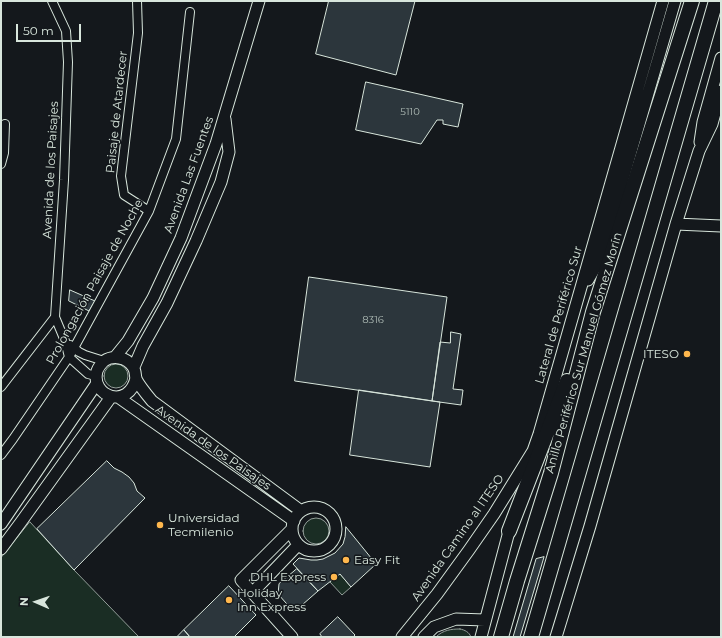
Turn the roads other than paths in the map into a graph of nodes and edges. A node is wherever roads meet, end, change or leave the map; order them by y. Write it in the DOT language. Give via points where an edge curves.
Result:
graph roads {
  1 [pos="52,1"];
  2 [pos="137,1"];
  3 [pos="259,1"];
  4 [pos="663,1"];
  5 [pos="675,1"];
  6 [pos="692,1"];
  7 [pos="716,1"];
  8 [pos="190,12"];
  9 [pos="721,58"];
  10 [pos="721,91"];
  11 [pos="225,115"];
  12 [pos="5,124"];
  13 [pos="699,151"];
  14 [pos="1,164"];
  15 [pos="149,211"];
  16 [pos="676,224"];
  17 [pos="721,226"];
  18 [pos="580,294"];
  19 [pos="594,312"];
  20 [pos="55,316"];
  21 [pos="64,341"];
  22 [pos="74,348"];
  23 [pos="69,357"];
  24 [pos="110,359"];
  25 [pos="135,373"];
  26 [pos="97,379"];
  27 [pos="1,387"];
  28 [pos="114,397"];
  29 [pos="533,451"];
  30 [pos="1,455"];
  31 [pos="301,512"];
  32 [pos="5,516"];
  33 [pos="1,524"];
  34 [pos="293,525"];
  35 [pos="509,531"];
  36 [pos="298,545"];
  37 [pos="1,549"];
  38 [pos="253,592"];
  39 [pos="485,620"];
  40 [pos="292,637"];
  41 [pos="402,637"];
  42 [pos="424,637"];
  43 [pos="481,637"];
  44 [pos="501,637"];
  45 [pos="533,637"];
  46 [pos="556,637"];
  1 -- 20 [label="street, Avenida de los Paisajes" via="66,31 68,62 64,180"];
  2 -- 15 [label="street, Paisaje de Atardecer" via="138,33 122,176 124,195"];
  3 -- 11 [label="street"];
  4 -- 18 [label="street, Lateral de Periférico Sur"];
  5 -- 18 [label="street" via="599,261"];
  6 -- 19 [label="highway, Anillo Periférico Sur Manuel Gómez Morín"];
  7 -- 45 [label="highway"];
  8 -- 15 [label="street, Prolongación Paisaje de Noche" via="176,138"];
  9 -- 13 [label="street" via="702,122"];
  10 -- 13 [label="street" via="712,124"];
  11 -- 24 [label="street, Avenida Las Fuentes" via="181,238 153,298 128,341"];
  11 -- 25 [label="street, Avenida Las Fuentes" via="229,152 221,182 180,276 143,346"];
  12 -- 14 [label="street"];
  13 -- 16 [label="street"];
  15 -- 22 [label="street, Prolongación Paisaje de Noche"];
  16 -- 17 [label="street"];
  16 -- 46 [label="street"];
  18 -- 29 [label="street, Lateral de Periférico Sur"];
  19 -- 35 [label="highway"];
  19 -- 44 [label="highway, Anillo Periférico Sur Manuel Gómez Morín" via="551,472"];
  20 -- 21 [label="street, Avenida de los Paisajes"];
  20 -- 27 [label="street"];
  21 -- 22 [label="street"];
  21 -- 23 [label="street, Avenida de los Paisajes"];
  22 -- 23 [label="street, Prolongación Paisaje de Noche"];
  22 -- 24 [label="street" via="86,355"];
  23 -- 26 [label="street"];
  23 -- 30 [label="street, Prolongación Paisaje de Noche"];
  24 -- 25 [label="street" via="122,358 129,362"];
  24 -- 26 [label="street" via="100,365"];
  25 -- 28 [label="street" via="135,384 132,389 123,396"];
  25 -- 31 [label="street, Avenida de los Paisajes" via="152,402"];
  26 -- 28 [label="street" via="102,391"];
  26 -- 32 [label="street"];
  28 -- 34 [label="street, Avenida de los Paisajes"];
  28 -- 37 [label="street"];
  29 -- 35 [label="street, Lateral de Periférico Sur"];
  29 -- 41 [label="street, Avenida Camino al ITESO" via="469,550"];
  31 -- 34 [label="street"];
  31 -- 36 [label="street" via="306,508 320,508 331,515 336,528 331,542 325,548 311,550"];
  32 -- 33 [label="street"];
  34 -- 36 [label="street"];
  34 -- 38 [label="street" via="241,580"];
  35 -- 39 [label="street, Lateral de Periférico Sur"];
  36 -- 38 [label="street"];
  38 -- 40 [label="street"];
  39 -- 42 [label="street" via="456,619 434,627"];
  39 -- 43 [label="street, Lateral de Periférico Sur"];
}
